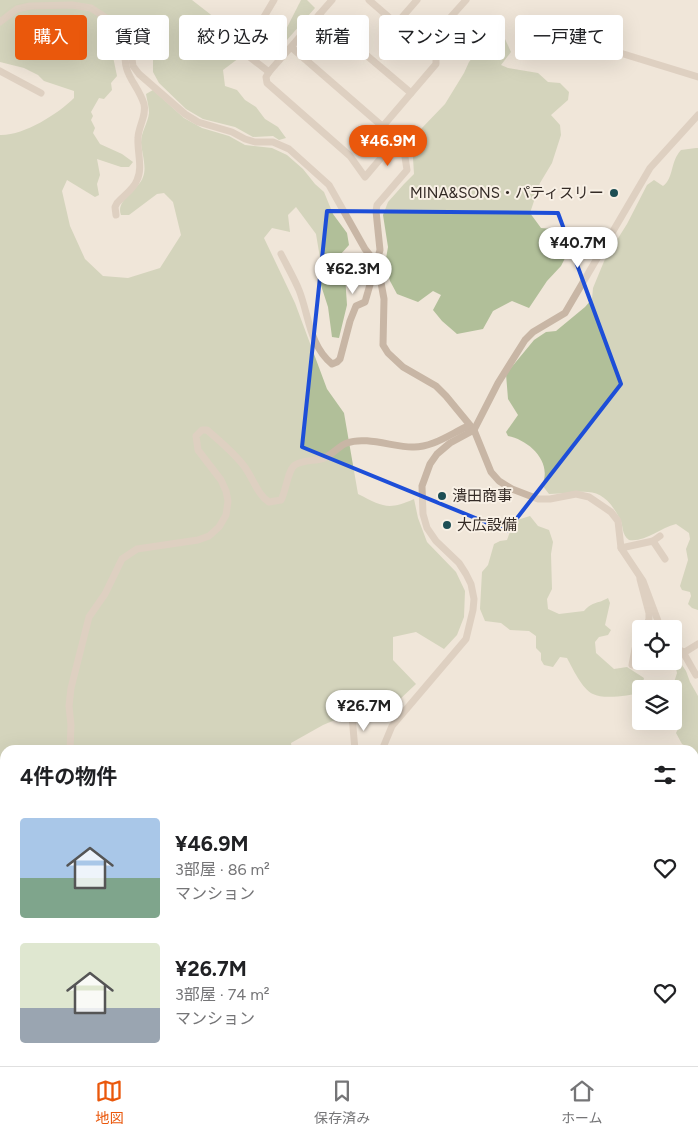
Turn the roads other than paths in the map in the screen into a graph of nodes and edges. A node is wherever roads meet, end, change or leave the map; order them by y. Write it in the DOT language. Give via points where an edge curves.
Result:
graph roads {
  1 [pos="274,0"];
  2 [pos="319,0"];
  3 [pos="332,0"];
  4 [pos="369,0"];
  5 [pos="417,0"];
  6 [pos="466,0"];
  7 [pos="327,6"];
  8 [pos="102,15"];
  9 [pos="265,15"];
  10 [pos="319,15"];
  11 [pos="387,15"];
  12 [pos="403,15"];
  13 [pos="453,15"];
  14 [pos="0,22"];
  15 [pos="297,40"];
  16 [pos="291,47"];
  17 [pos="623,54"];
  18 [pos="369,58"];
  19 [pos="125,60"];
  20 [pos="132,60"];
  21 [pos="253,60"];
  22 [pos="436,60"];
  23 [pos="0,71"];
  24 [pos="269,72"];
  25 [pos="698,77"];
  26 [pos="41,93"];
  27 [pos="410,93"];
  28 [pos="698,115"];
  29 [pos="383,126"];
  30 [pos="397,139"];
  31 [pos="116,215"];
  32 [pos="281,254"];
  33 [pos="376,267"];
  34 [pos="474,430"];
  35 [pos="660,536"];
  36 [pos="653,541"];
  37 [pos="621,548"];
  38 [pos="665,559"];
  39 [pos="640,576"];
  40 [pos="649,620"];
  41 [pos="658,620"];
  42 [pos="698,644"];
  43 [pos="683,652"];
  44 [pos="696,675"];
  45 [pos="352,716"];
  46 [pos="70,745"];
  47 [pos="354,745"];
  48 [pos="384,745"];
  1 -- 9 [label="street"];
  2 -- 7 [label="street"];
  3 -- 7 [label="street"];
  4 -- 11 [label="street"];
  5 -- 12 [label="street"];
  6 -- 13 [label="street"];
  7 -- 10 [label="street"];
  8 -- 14 [label="street" via="81,6 30,6 17,9"];
  15 -- 16 [label="street"];
  16 -- 24 [label="street"];
  16 -- 29 [label="street"];
  17 -- 25 [label="street"];
  18 -- 27 [label="street"];
  19 -- 31 [label="street" via="126,70 145,109 138,137 137,181 117,203"];
  20 -- 33 [label="street" via="139,74 198,122 255,142 273,142 289,149 329,185"];
  21 -- 24 [label="street"];
  22 -- 27 [label="street"];
  23 -- 26 [label="street"];
  24 -- 30 [label="street" via="266,83 350,156 365,176"];
  27 -- 29 [label="street"];
  28 -- 34 [label="street" via="650,168 565,313 525,340"];
  29 -- 30 [label="street"];
  30 -- 33 [label="street" via="403,144 407,170 377,205 380,250"];
  32 -- 33 [label="street" via="299,290 310,331 326,360 332,364 340,359 353,313 356,306 365,302"];
  33 -- 34 [label="street" via="384,299 383,345 394,360 436,386"];
  34 -- 37 [label="street" via="488,466 499,481 538,499 576,494 589,497 618,521"];
  34 -- 46 [label="street" via="466,427 433,443 412,448 381,442 347,443 323,459 295,465 290,470 280,500 269,502 261,495 243,465 207,430 202,430 196,436 198,450 221,480 228,501 226,514 209,536 137,550 122,558 105,594 89,617 71,688"];
  34 -- 48 [label="street" via="437,454 422,486 423,514 428,528 458,563 470,584 474,599 466,639 392,726"];
  35 -- 36 [label="street"];
  36 -- 37 [label="street"];
  36 -- 38 [label="street"];
  37 -- 39 [label="street"];
  39 -- 40 [label="street"];
  39 -- 41 [label="street"];
  42 -- 43 [label="street"];
  43 -- 44 [label="street"];
  45 -- 47 [label="street"];
}
